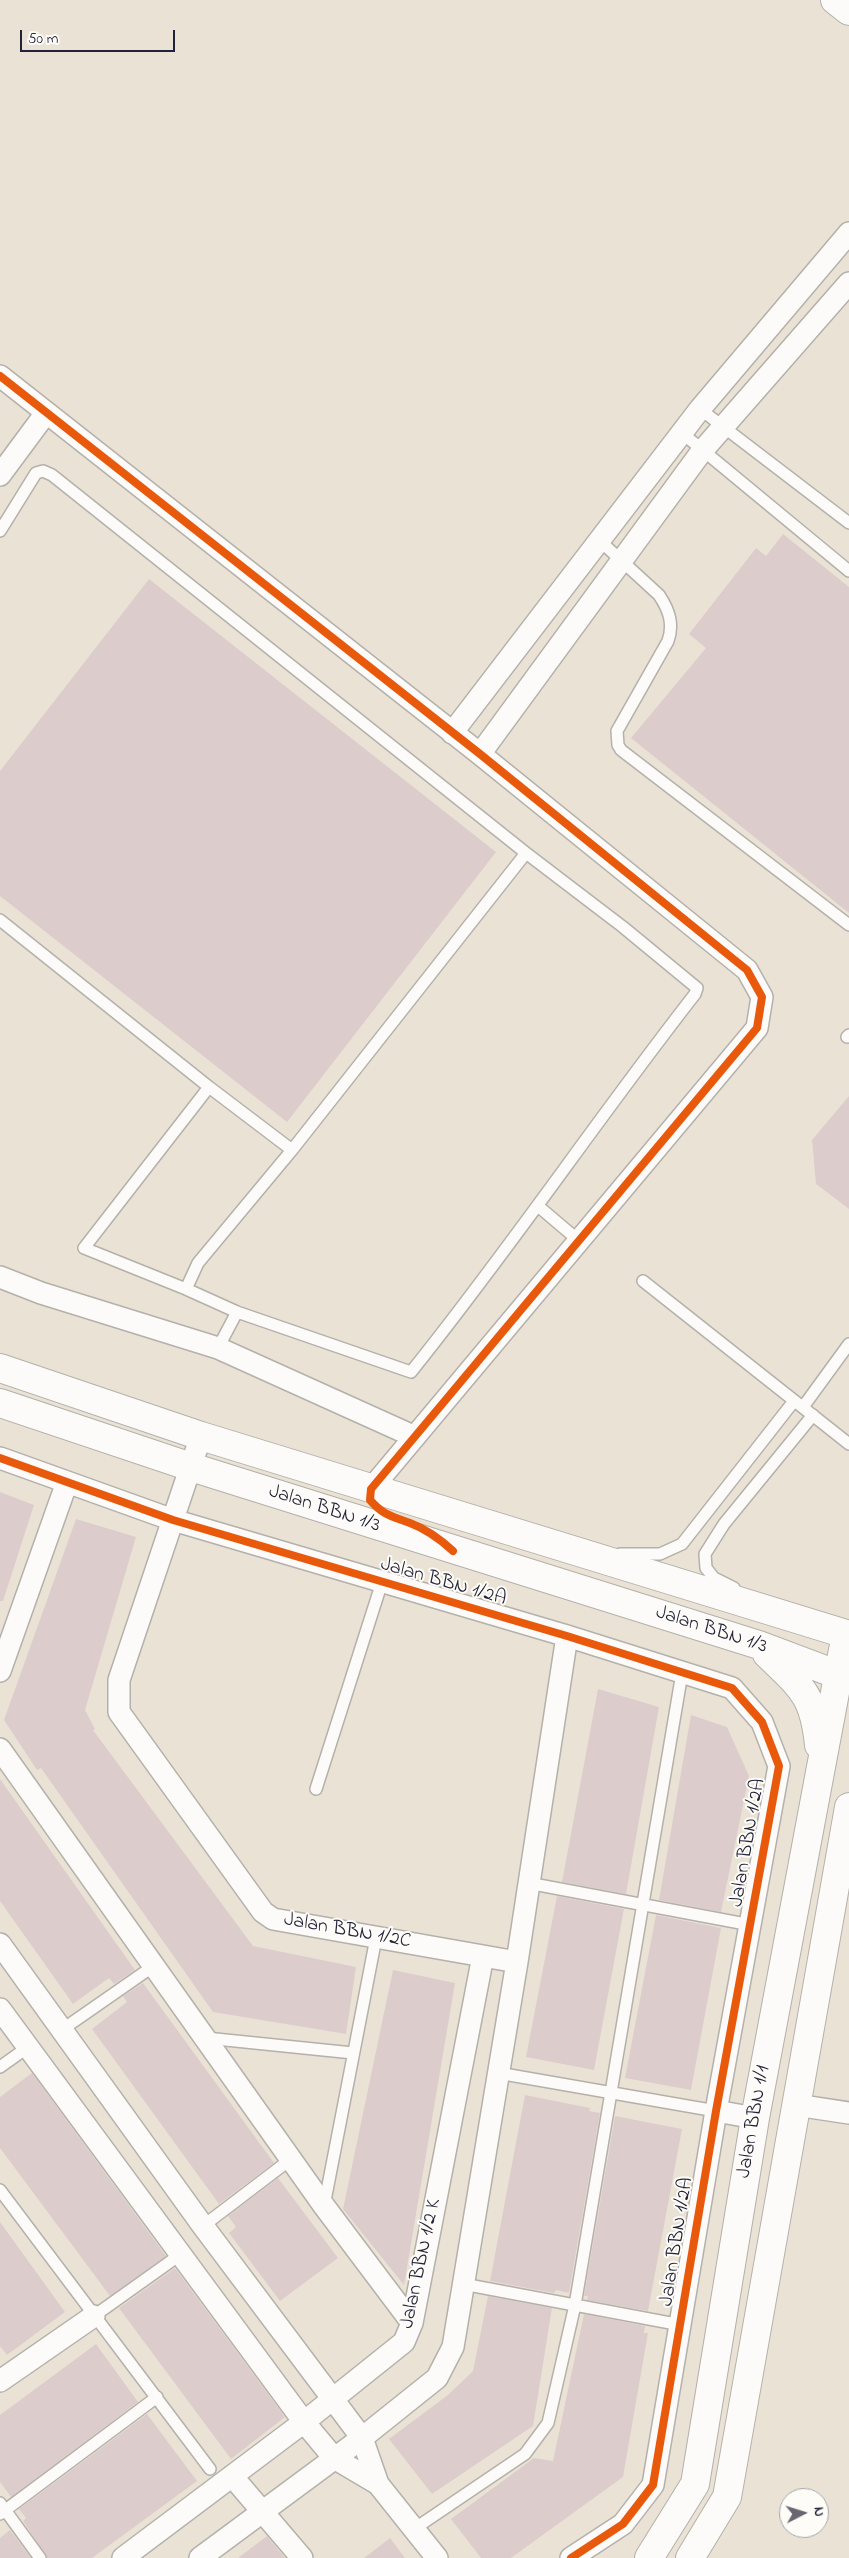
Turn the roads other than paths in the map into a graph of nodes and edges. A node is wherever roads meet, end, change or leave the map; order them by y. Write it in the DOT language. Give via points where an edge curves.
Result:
graph roads {
  1 [pos="835,0"];
  2 [pos="849,11"];
  3 [pos="849,233"];
  4 [pos="849,283"];
  5 [pos="0,376"];
  6 [pos="700,409"];
  7 [pos="46,413"];
  8 [pos="722,426"];
  9 [pos="682,433"];
  10 [pos="702,451"];
  11 [pos="0,475"];
  12 [pos="849,523"];
  13 [pos="0,531"];
  14 [pos="599,540"];
  15 [pos="622,561"];
  16 [pos="849,571"];
  17 [pos="452,733"];
  18 [pos="480,754"];
  19 [pos="526,853"];
  20 [pos="0,920"];
  21 [pos="849,925"];
  22 [pos="209,1087"];
  23 [pos="292,1150"];
  24 [pos="538,1206"];
  25 [pos="578,1240"];
  26 [pos="0,1277"];
  27 [pos="643,1281"];
  28 [pos="186,1288"];
  29 [pos="237,1312"];
  30 [pos="849,1344"];
  31 [pos="218,1348"];
  32 [pos="0,1368"];
  33 [pos="0,1403"];
  34 [pos="799,1404"];
  35 [pos="813,1415"];
  36 [pos="201,1436"];
  37 [pos="413,1436"];
  38 [pos="849,1444"];
  39 [pos="1,1459"];
  40 [pos="191,1467"];
  41 [pos="67,1482"];
  42 [pos="371,1489"];
  43 [pos="173,1520"];
  44 [pos="453,1551"];
  45 [pos="576,1552"];
  46 [pos="382,1582"];
  47 [pos="781,1614"];
  48 [pos="848,1635"];
  49 [pos="567,1636"];
  50 [pos="759,1645"];
  51 [pos="0,1671"];
  52 [pos="682,1673"];
  53 [pos="844,1678"];
  54 [pos="0,1749"];
  55 [pos="821,1769"];
  56 [pos="316,1789"];
  57 [pos="849,1807"];
  58 [pos="528,1882"];
  59 [pos="645,1905"];
  60 [pos="751,1925"];
  61 [pos="376,1938"];
  62 [pos="0,1944"];
  63 [pos="483,1956"];
  64 [pos="517,1962"];
  65 [pos="155,1965"];
  66 [pos="0,2009"];
  67 [pos="63,2029"];
  68 [pos="206,2038"];
  69 [pos="28,2047"];
  70 [pos="353,2053"];
  71 [pos="0,2067"];
  72 [pos="498,2073"];
  73 [pos="610,2092"];
  74 [pos="796,2105"];
  75 [pos="716,2111"];
  76 [pos="849,2113"];
  77 [pos="755,2118"];
  78 [pos="291,2159"];
  79 [pos="0,2190"];
  80 [pos="324,2206"];
  81 [pos="203,2226"];
  82 [pos="181,2254"];
  83 [pos="463,2284"];
  84 [pos="574,2305"];
  85 [pos="94,2316"];
  86 [pos="412,2323"];
  87 [pos="681,2325"];
  88 [pos="0,2381"];
  89 [pos="157,2398"];
  90 [pos="333,2399"];
  91 [pos="304,2422"];
  92 [pos="362,2438"];
  93 [pos="334,2458"];
  94 [pos="210,2469"];
  95 [pos="232,2476"];
  96 [pos="378,2484"];
  97 [pos="2,2509"];
  98 [pos="261,2512"];
  99 [pos="414,2529"];
  100 [pos="40,2558"];
  101 [pos="123,2558"];
  102 [pos="200,2558"];
  103 [pos="302,2558"];
  104 [pos="438,2558"];
  105 [pos="571,2558"];
  106 [pos="649,2558"];
  107 [pos="690,2558"];
  1 -- 2 [label="street"];
  3 -- 6 [label="street"];
  4 -- 8 [label="street"];
  5 -- 7 [label="street"];
  6 -- 8 [label="lane"];
  6 -- 9 [label="street"];
  7 -- 11 [label="street"];
  7 -- 17 [label="street"];
  8 -- 10 [label="street"];
  8 -- 12 [label="lane"];
  9 -- 10 [label="lane"];
  9 -- 14 [label="street"];
  10 -- 15 [label="street"];
  10 -- 16 [label="lane"];
  13 -- 19 [label="lane" via="36,473 43,471 52,475"];
  14 -- 15 [label="lane"];
  14 -- 17 [label="street"];
  15 -- 18 [label="street"];
  15 -- 21 [label="lane" via="659,595 666,606 671,632 617,731 621,750"];
  17 -- 18 [label="street"];
  18 -- 25 [label="street" via="747,970 762,997 757,1028"];
  19 -- 23 [label="lane"];
  19 -- 24 [label="lane" via="697,988"];
  20 -- 22 [label="lane"];
  22 -- 23 [label="lane"];
  22 -- 28 [label="lane" via="84,1248"];
  23 -- 28 [label="lane" via="198,1263"];
  24 -- 25 [label="lane"];
  24 -- 29 [label="lane" via="470,1300 411,1372"];
  25 -- 37 [label="street"];
  26 -- 31 [label="street" via="41,1293"];
  27 -- 34 [label="lane"];
  28 -- 29 [label="lane"];
  29 -- 31 [label="lane"];
  30 -- 34 [label="lane"];
  31 -- 37 [label="street"];
  32 -- 36 [label="street, Jalan BBN 1/3"];
  33 -- 40 [label="street, Jalan BBN 1/3"];
  34 -- 35 [label="lane"];
  34 -- 45 [label="lane" via="682,1544 660,1554"];
  35 -- 38 [label="lane"];
  35 -- 47 [label="lane" via="724,1524 704,1554 706,1568 714,1578"];
  36 -- 40 [label="street, Jalan BBN 1/2C"];
  36 -- 42 [label="street, Jalan BBN 1/3"];
  37 -- 42 [label="street"];
  39 -- 41 [label="street, Jalan BBN 1/2A"];
  40 -- 43 [label="street, Jalan BBN 1/2C"];
  40 -- 44 [label="street, Jalan BBN 1/3"];
  41 -- 43 [label="street, Jalan BBN 1/2A"];
  41 -- 51 [label="street"];
  42 -- 44 [label="street" via="370,1500 380,1512 436,1536"];
  42 -- 45 [label="street, Jalan BBN 1/3"];
  43 -- 46 [label="street, Jalan BBN 1/2A"];
  43 -- 61 [label="street, Jalan BBN 1/2C" via="119,1680 119,1712 263,1912 272,1920"];
  44 -- 50 [label="street, Jalan BBN 1/3"];
  45 -- 47 [label="street, Jalan BBN 1/3"];
  46 -- 49 [label="street, Jalan BBN 1/2A"];
  46 -- 56 [label="lane"];
  47 -- 48 [label="street, Jalan BBN 1/3"];
  48 -- 53 [label="street, Jalan BBN 1/1"];
  49 -- 52 [label="street, Jalan BBN 1/2A"];
  49 -- 58 [label="street"];
  50 -- 53 [label="street, Jalan BBN 1/3"];
  50 -- 55 [label="street" via="806,1694 815,1712"];
  52 -- 59 [label="lane"];
  52 -- 60 [label="street, Jalan BBN 1/2A" via="732,1688 762,1722 778,1766"];
  53 -- 55 [label="street, Jalan BBN 1/1"];
  54 -- 65 [label="street"];
  55 -- 77 [label="street, Jalan BBN 1/1"];
  57 -- 74 [label="street, Jalan BBN 1/1"];
  58 -- 59 [label="lane"];
  58 -- 64 [label="street"];
  59 -- 60 [label="lane"];
  59 -- 73 [label="lane"];
  60 -- 75 [label="street, Jalan BBN 1/2A"];
  61 -- 63 [label="street, Jalan BBN 1/2C"];
  61 -- 70 [label="lane"];
  62 -- 67 [label="street"];
  63 -- 64 [label="street, Jalan BBN 1/2C"];
  63 -- 86 [label="street, Jalan BBN 1/2 K"];
  64 -- 72 [label="street, Jalan BBN 1/2 K"];
  65 -- 67 [label="lane"];
  65 -- 68 [label="street"];
  66 -- 69 [label="street"];
  67 -- 81 [label="street"];
  68 -- 70 [label="lane"];
  68 -- 78 [label="street"];
  69 -- 71 [label="lane"];
  69 -- 82 [label="street"];
  70 -- 80 [label="lane"];
  72 -- 73 [label="lane"];
  72 -- 83 [label="street, Jalan BBN 1/2 K"];
  73 -- 75 [label="lane"];
  73 -- 84 [label="lane"];
  74 -- 76 [label="street"];
  74 -- 107 [label="street, Jalan BBN 1/1" via="727,2497"];
  75 -- 77 [label="street"];
  75 -- 87 [label="street, Jalan BBN 1/2A"];
  77 -- 106 [label="street, Jalan BBN 1/1" via="694,2484"];
  78 -- 80 [label="street"];
  78 -- 81 [label="lane"];
  79 -- 85 [label="lane"];
  80 -- 86 [label="street"];
  81 -- 90 [label="street"];
  82 -- 85 [label="lane"];
  82 -- 91 [label="street"];
  83 -- 84 [label="lane"];
  83 -- 92 [label="street, Jalan BBN 1/2 K" via="452,2347 437,2378"];
  84 -- 87 [label="lane"];
  84 -- 99 [label="lane" via="548,2424 525,2454"];
  85 -- 88 [label="street"];
  85 -- 89 [label="lane"];
  86 -- 90 [label="street, Jalan BBN 1/2 K" via="404,2342"];
  87 -- 105 [label="street, Jalan BBN 1/2A" via="653,2485 623,2524"];
  89 -- 94 [label="lane"];
  89 -- 97 [label="lane"];
  90 -- 91 [label="street, Jalan BBN 1/2 K"];
  90 -- 92 [label="street"];
  91 -- 93 [label="street"];
  91 -- 95 [label="street, Jalan BBN 1/2 K"];
  92 -- 93 [label="street, Jalan BBN 1/2 K"];
  92 -- 96 [label="street"];
  93 -- 96 [label="street"];
  93 -- 98 [label="street, Jalan BBN 1/2 K"];
  95 -- 98 [label="street"];
  95 -- 101 [label="street, Jalan BBN 1/2 K"];
  96 -- 99 [label="street"];
  97 -- 100 [label="lane"];
  98 -- 102 [label="street, Jalan BBN 1/2 K"];
  98 -- 103 [label="street"];
  99 -- 104 [label="street"];
}
